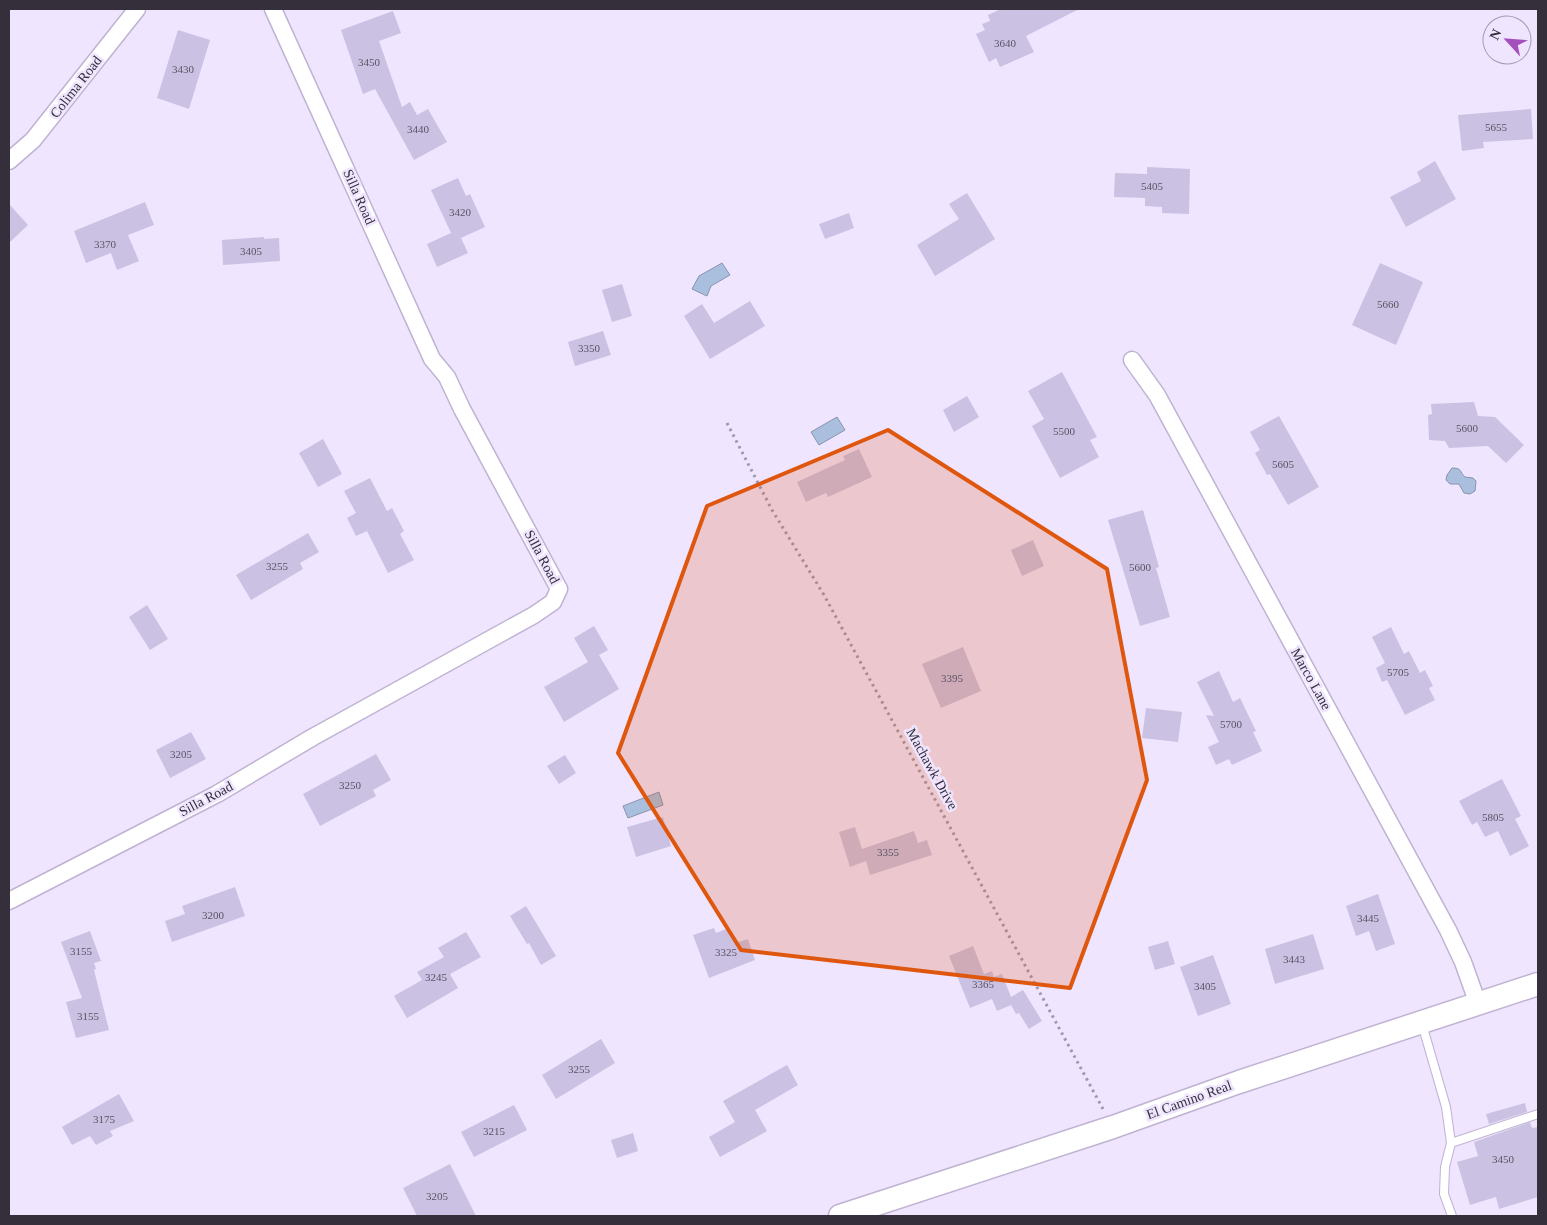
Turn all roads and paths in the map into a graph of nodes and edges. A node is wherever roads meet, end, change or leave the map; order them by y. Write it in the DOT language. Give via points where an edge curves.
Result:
graph roads {
  1 [pos="137,9"];
  2 [pos="273,9"];
  3 [pos="9,161"];
  4 [pos="1132,360"];
  5 [pos="728,423"];
  6 [pos="9,901"];
  7 [pos="1538,984"];
  8 [pos="1478,1004"];
  9 [pos="1422,1022"];
  10 [pos="1538,1114"];
  11 [pos="1113,1127"];
  12 [pos="1451,1143"];
  13 [pos="840,1216"];
  14 [pos="1452,1216"];
  1 -- 3 [label="street, Colima Road" via="33,140"];
  2 -- 6 [label="street, Silla Road" via="432,359 447,377 559,589 553,602 534,615 217,794"];
  4 -- 8 [label="street, Marco Lane" via="1157,395 1448,930"];
  5 -- 11 [label="path, Machawk Drive" via="772,510 824,595"];
  7 -- 8 [label="main road, El Camino Real"];
  8 -- 9 [label="main road, El Camino Real"];
  9 -- 11 [label="main road, El Camino Real"];
  9 -- 12 [label="lane" via="1446,1107"];
  10 -- 12 [label="lane"];
  11 -- 13 [label="main road, El Camino Real"];
  12 -- 14 [label="lane" via="1445,1167 1444,1194"];
}
